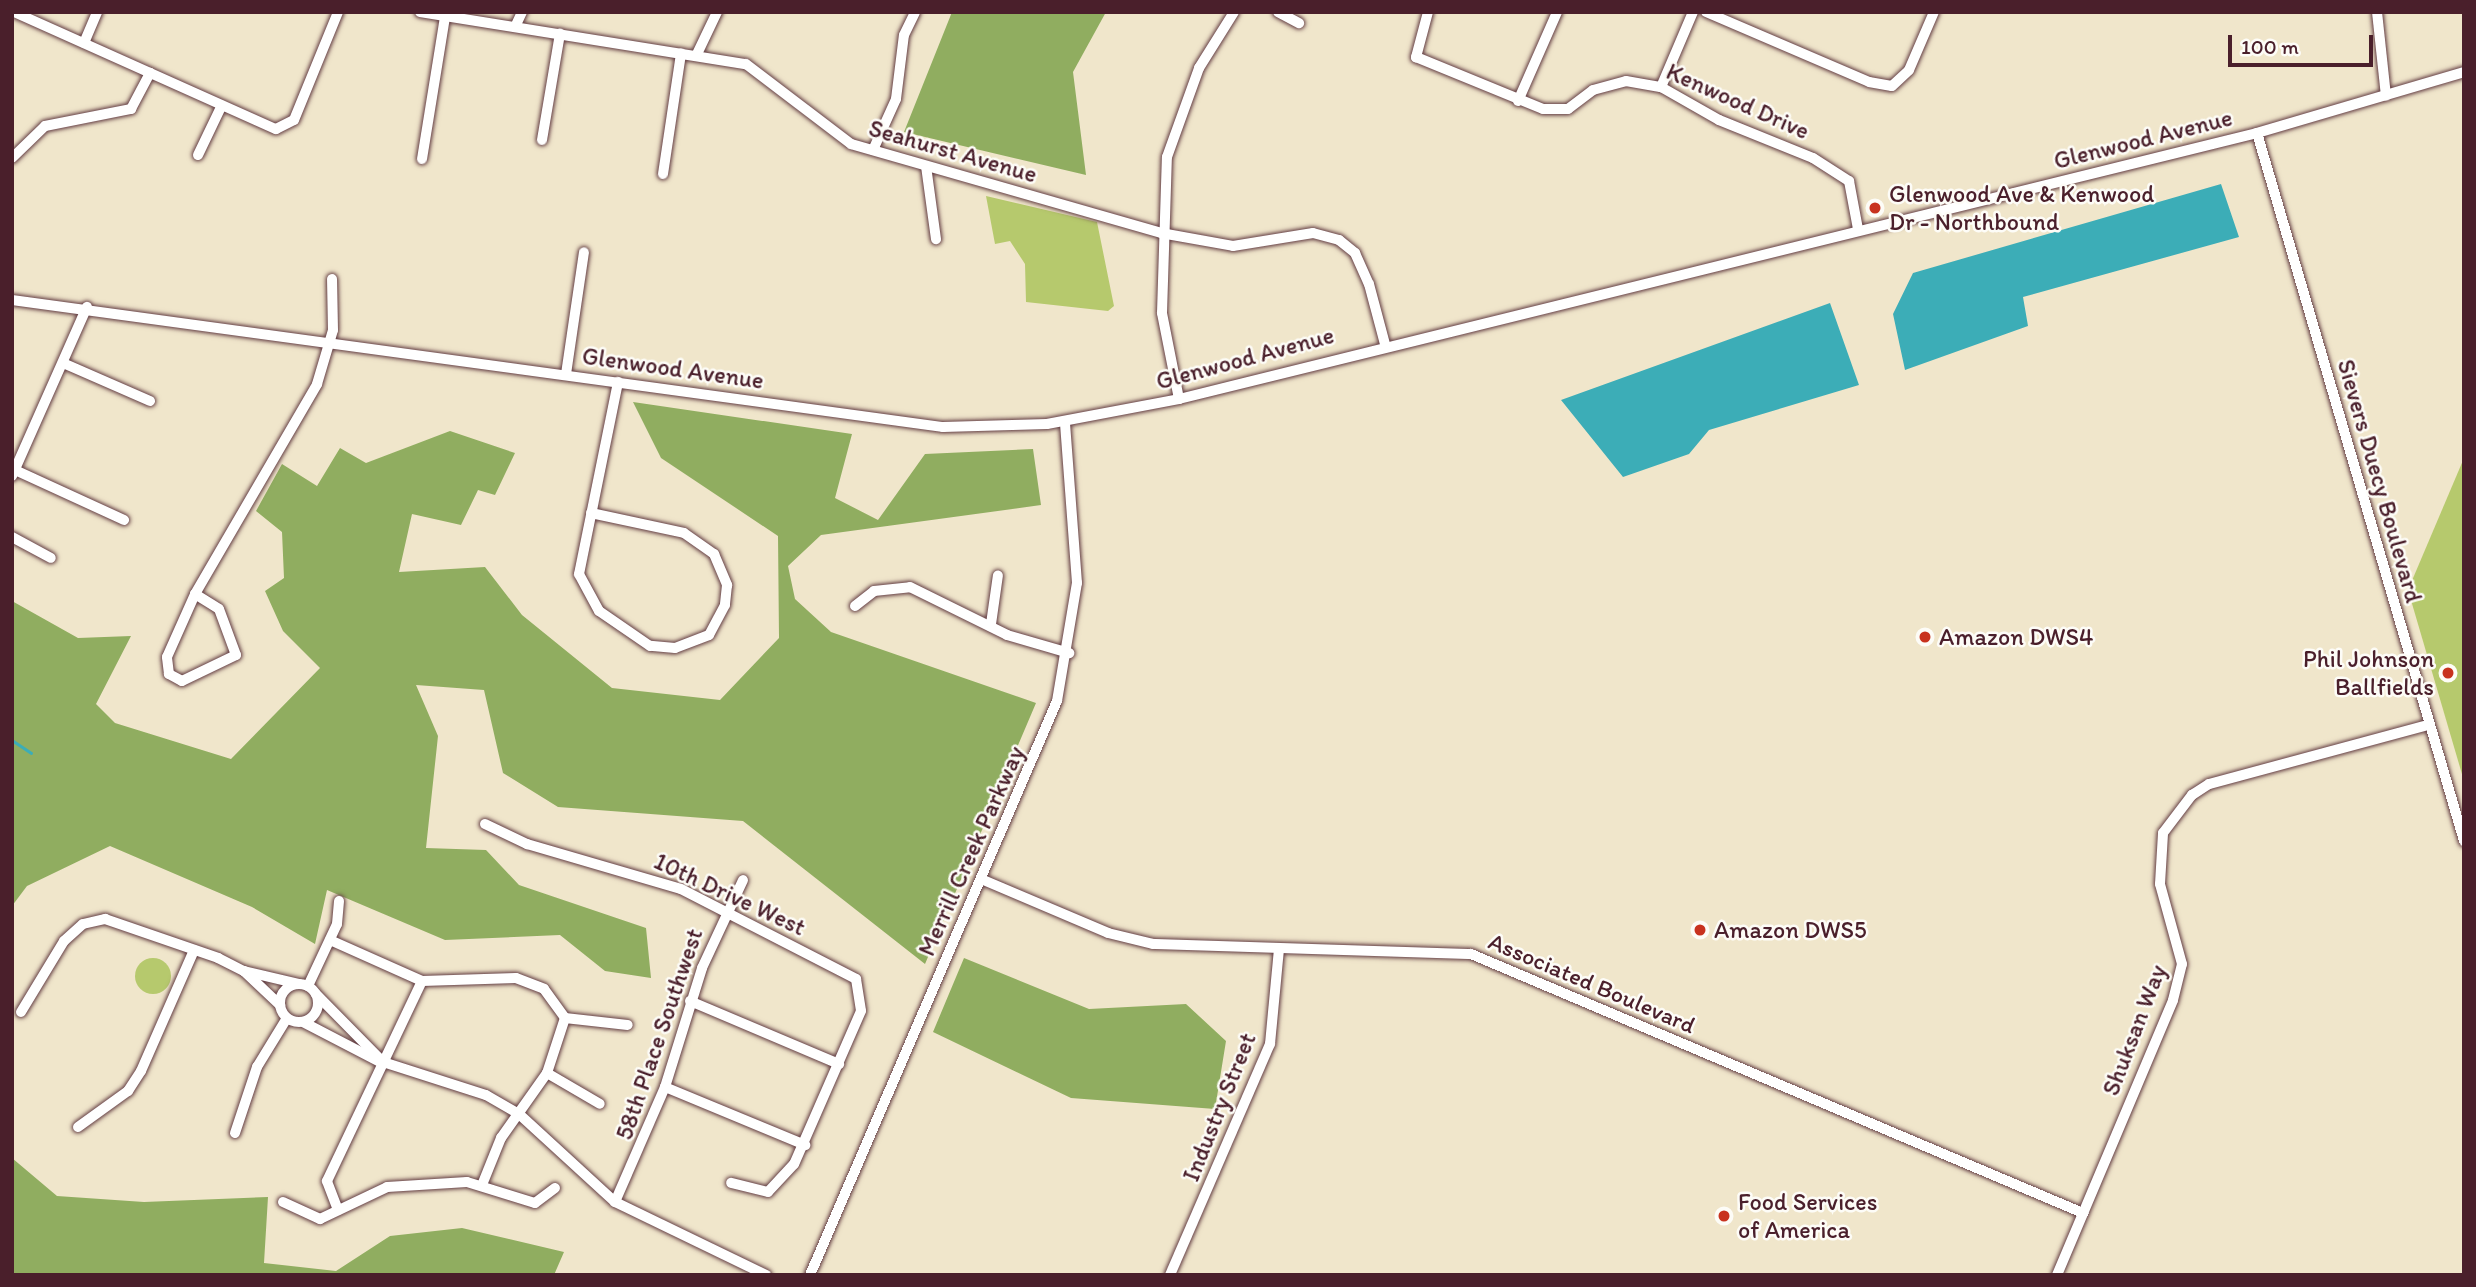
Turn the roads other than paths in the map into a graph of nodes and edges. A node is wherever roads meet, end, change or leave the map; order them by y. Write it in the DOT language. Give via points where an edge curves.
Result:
graph roads {
  1 [pos="97,12"];
  2 [pos="338,12"];
  3 [pos="420,12"];
  4 [pos="522,12"];
  5 [pos="716,12"];
  6 [pos="915,12"];
  7 [pos="1234,12"];
  8 [pos="1278,12"];
  9 [pos="1428,12"];
  10 [pos="1557,12"];
  11 [pos="1693,12"];
  12 [pos="1706,12"];
  13 [pos="1934,12"];
  14 [pos="2377,12"];
  15 [pos="15,13"];
  16 [pos="445,17"];
  17 [pos="12,20"];
  18 [pos="1299,23"];
  19 [pos="515,27"];
  20 [pos="560,34"];
  21 [pos="84,43"];
  22 [pos="681,52"];
  23 [pos="697,54"];
  24 [pos="2464,72"];
  25 [pos="150,73"];
  26 [pos="1661,87"];
  27 [pos="2386,96"];
  28 [pos="1518,101"];
  29 [pos="222,105"];
  30 [pos="2257,133"];
  31 [pos="542,139"];
  32 [pos="873,150"];
  33 [pos="198,155"];
  34 [pos="12,158"];
  35 [pos="422,159"];
  36 [pos="926,166"];
  37 [pos="663,174"];
  38 [pos="1858,229"];
  39 [pos="1161,233"];
  40 [pos="936,239"];
  41 [pos="583,252"];
  42 [pos="332,279"];
  43 [pos="12,300"];
  44 [pos="87,307"];
  45 [pos="329,341"];
  46 [pos="1385,344"];
  47 [pos="63,363"];
  48 [pos="566,374"];
  49 [pos="618,382"];
  50 [pos="1179,398"];
  51 [pos="149,401"];
  52 [pos="1065,422"];
  53 [pos="14,473"];
  54 [pos="592,513"];
  55 [pos="124,520"];
  56 [pos="12,537"];
  57 [pos="51,558"];
  58 [pos="998,575"];
  59 [pos="195,594"];
  60 [pos="855,606"];
  61 [pos="991,624"];
  62 [pos="1069,653"];
  63 [pos="2428,725"];
  64 [pos="485,824"];
  65 [pos="2464,841"];
  66 [pos="981,879"];
  67 [pos="743,880"];
  68 [pos="339,901"];
  69 [pos="725,911"];
  70 [pos="330,940"];
  71 [pos="1279,949"];
  72 [pos="194,950"];
  73 [pos="244,971"];
  74 [pos="422,981"];
  75 [pos="308,988"];
  76 [pos="690,1001"];
  77 [pos="280,1005"];
  78 [pos="21,1012"];
  79 [pos="565,1017"];
  80 [pos="288,1018"];
  81 [pos="303,1021"];
  82 [pos="628,1025"];
  83 [pos="383,1062"];
  84 [pos="839,1064"];
  85 [pos="547,1073"];
  86 [pos="665,1087"];
  87 [pos="600,1104"];
  88 [pos="519,1114"];
  89 [pos="78,1127"];
  90 [pos="235,1133"];
  91 [pos="805,1145"];
  92 [pos="731,1183"];
  93 [pos="482,1185"];
  94 [pos="555,1188"];
  95 [pos="283,1202"];
  96 [pos="615,1202"];
  97 [pos="338,1210"];
  98 [pos="2083,1213"];
  99 [pos="766,1275"];
  100 [pos="810,1275"];
  101 [pos="1170,1275"];
  102 [pos="2057,1275"];
  1 -- 21 [label="street"];
  2 -- 29 [label="street" via="287,128 275,129"];
  3 -- 16 [label="street, Seahurst Avenue"];
  4 -- 19 [label="street"];
  5 -- 23 [label="street"];
  6 -- 32 [label="street" via="902,44 896,99"];
  7 -- 39 [label="street" via="1178,118"];
  8 -- 18 [label="street"];
  9 -- 28 [label="street, Kenwood Drive" via="1416,57"];
  10 -- 28 [label="street"];
  11 -- 26 [label="street"];
  12 -- 13 [label="street" via="1869,82 1892,86 1909,70"];
  14 -- 27 [label="street"];
  15 -- 17 [label="street"];
  15 -- 21 [label="street"];
  16 -- 19 [label="street, Seahurst Avenue"];
  16 -- 35 [label="street"];
  19 -- 20 [label="street, Seahurst Avenue"];
  20 -- 22 [label="street, Seahurst Avenue"];
  20 -- 31 [label="street"];
  21 -- 25 [label="street"];
  22 -- 23 [label="street, Seahurst Avenue"];
  22 -- 37 [label="street"];
  23 -- 32 [label="street, Seahurst Avenue" via="766,75 851,144"];
  24 -- 27 [label="street, Glenwood Avenue"];
  25 -- 29 [label="street"];
  25 -- 34 [label="street" via="131,109 45,126"];
  26 -- 28 [label="street, Kenwood Drive" via="1626,81 1593,90 1568,109"];
  26 -- 38 [label="street, Kenwood Drive" via="1719,120 1813,158 1849,181"];
  27 -- 30 [label="street, Glenwood Avenue"];
  29 -- 33 [label="street"];
  30 -- 38 [label="street, Glenwood Avenue"];
  30 -- 63 [label="street, Sievers Duecy Boulevard"];
  32 -- 36 [label="street, Seahurst Avenue"];
  36 -- 39 [label="street, Seahurst Avenue"];
  36 -- 40 [label="street"];
  38 -- 46 [label="street, Glenwood Avenue"];
  39 -- 46 [label="street, Seahurst Avenue" via="1233,246 1313,233 1339,240 1355,253 1369,284"];
  39 -- 50 [label="street" via="1162,313"];
  41 -- 48 [label="street"];
  42 -- 45 [label="street"];
  43 -- 44 [label="street, Glenwood Avenue"];
  44 -- 45 [label="street, Glenwood Avenue"];
  44 -- 47 [label="street"];
  45 -- 48 [label="street, Glenwood Avenue"];
  45 -- 59 [label="street" via="292,435"];
  46 -- 50 [label="street, Glenwood Avenue"];
  47 -- 51 [label="street"];
  47 -- 53 [label="street"];
  48 -- 49 [label="street, Glenwood Avenue"];
  49 -- 52 [label="street, Glenwood Avenue" via="943,427"];
  49 -- 54 [label="street"];
  50 -- 52 [label="street, Glenwood Avenue"];
  52 -- 62 [label="street, Merrill Creek Parkway" via="1077,583"];
  53 -- 55 [label="street"];
  54 -- 54 [label="street" via="700,542 725,569 725,605 709,635 675,648 650,646 599,611 579,574"];
  56 -- 57 [label="street"];
  58 -- 61 [label="street"];
  59 -- 59 [label="street" via="167,657 169,674 182,681 236,655 219,609"];
  60 -- 61 [label="street" via="874,591 910,587"];
  61 -- 62 [label="street"];
  62 -- 66 [label="street, Merrill Creek Parkway" via="1037,756"];
  63 -- 65 [label="street, Sievers Duecy Boulevard"];
  63 -- 98 [label="street, Shuksan Way" via="2221,780 2192,795 2178,812 2163,834 2159,856 2182,964 2173,1000"];
  64 -- 69 [label="street, 10th Drive West" via="527,844 681,889"];
  66 -- 71 [label="street, Associated Boulevard" via="1108,933 1153,944"];
  66 -- 100 [label="street, Merrill Creek Parkway"];
  67 -- 69 [label="street, 58th Place Southwest"];
  68 -- 70 [label="street"];
  69 -- 76 [label="street, 58th Place Southwest"];
  69 -- 84 [label="street, 10th Drive West" via="856,979 862,998"];
  70 -- 74 [label="street"];
  70 -- 75 [label="street"];
  71 -- 98 [label="street, Associated Boulevard" via="1443,949 1492,961"];
  71 -- 101 [label="street, Industry Street" via="1270,1044"];
  72 -- 73 [label="street"];
  72 -- 78 [label="street" via="105,919 83,924 64,942"];
  72 -- 89 [label="street" via="128,1091"];
  73 -- 75 [label="street"];
  73 -- 77 [label="street"];
  74 -- 79 [label="street" via="516,978 544,989"];
  74 -- 83 [label="street"];
  75 -- 77 [label="street" via="286,989"];
  75 -- 81 [label="street" via="316,1011"];
  75 -- 83 [label="street"];
  76 -- 84 [label="street"];
  76 -- 86 [label="street, 58th Place Southwest"];
  77 -- 80 [label="street"];
  79 -- 82 [label="street"];
  79 -- 85 [label="street"];
  80 -- 81 [label="street"];
  80 -- 90 [label="street" via="257,1067"];
  81 -- 83 [label="street"];
  83 -- 88 [label="street" via="486,1095"];
  83 -- 97 [label="street" via="327,1181"];
  84 -- 91 [label="street"];
  85 -- 87 [label="street"];
  85 -- 88 [label="street"];
  86 -- 91 [label="street"];
  86 -- 96 [label="street, 58th Place Southwest"];
  88 -- 93 [label="street"];
  88 -- 96 [label="street"];
  91 -- 92 [label="street" via="780,1186 754,1192"];
  93 -- 94 [label="street" via="535,1203"];
  93 -- 97 [label="street" via="387,1187"];
  95 -- 97 [label="street" via="320,1219"];
  96 -- 99 [label="street"];
  98 -- 102 [label="street, Shuksan Way"];
}
